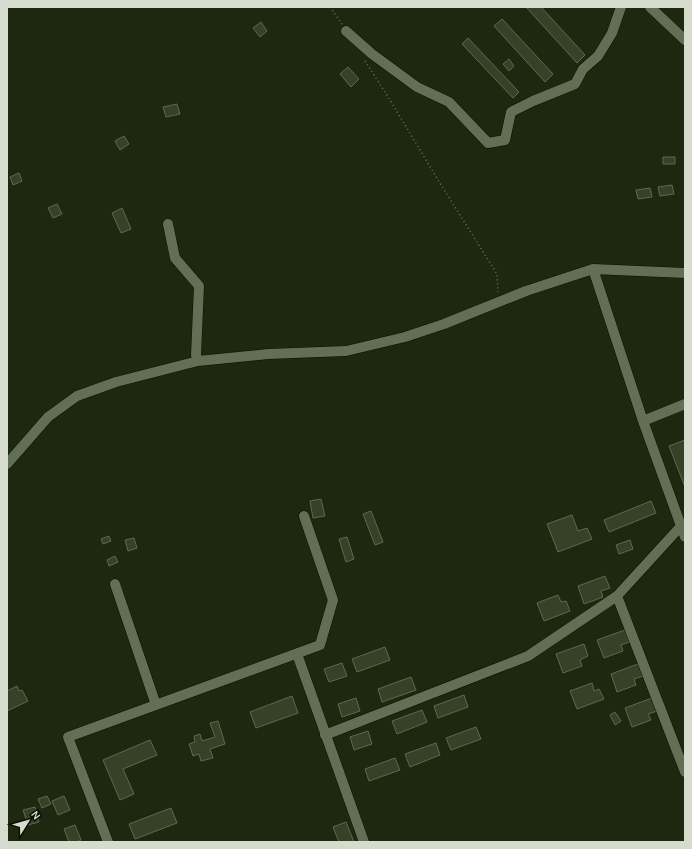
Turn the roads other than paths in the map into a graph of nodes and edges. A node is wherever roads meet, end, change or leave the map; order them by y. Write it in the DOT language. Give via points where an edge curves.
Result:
graph roads {
  1 [pos="621,7"];
  2 [pos="650,7"];
  3 [pos="346,31"];
  4 [pos="685,40"];
  5 [pos="168,224"];
  6 [pos="593,269"];
  7 [pos="685,273"];
  8 [pos="198,361"];
  9 [pos="685,404"];
  10 [pos="643,421"];
  11 [pos="7,464"];
  12 [pos="304,516"];
  13 [pos="681,526"];
  14 [pos="685,537"];
  15 [pos="115,584"];
  16 [pos="617,596"];
  17 [pos="297,654"];
  18 [pos="156,705"];
  19 [pos="325,735"];
  20 [pos="685,772"];
  21 [pos="108,842"];
  22 [pos="364,842"];
  1 -- 3 [label="street" via="612,33 598,56 583,68 575,84 511,112 505,140 488,142 448,102 417,87"];
  2 -- 4 [label="street"];
  5 -- 8 [label="street" via="175,258 198,286"];
  6 -- 7 [label="street"];
  6 -- 8 [label="street" via="526,291 405,337 346,350"];
  6 -- 10 [label="street"];
  8 -- 11 [label="street" via="116,382 77,396 48,417"];
  9 -- 10 [label="street"];
  10 -- 13 [label="street"];
  12 -- 17 [label="street" via="332,600 320,645"];
  13 -- 14 [label="street"];
  13 -- 16 [label="street"];
  15 -- 18 [label="street"];
  16 -- 19 [label="street" via="528,656"];
  16 -- 20 [label="street"];
  17 -- 18 [label="street"];
  17 -- 19 [label="street"];
  18 -- 21 [label="street" via="68,737"];
  19 -- 22 [label="street"];
}
